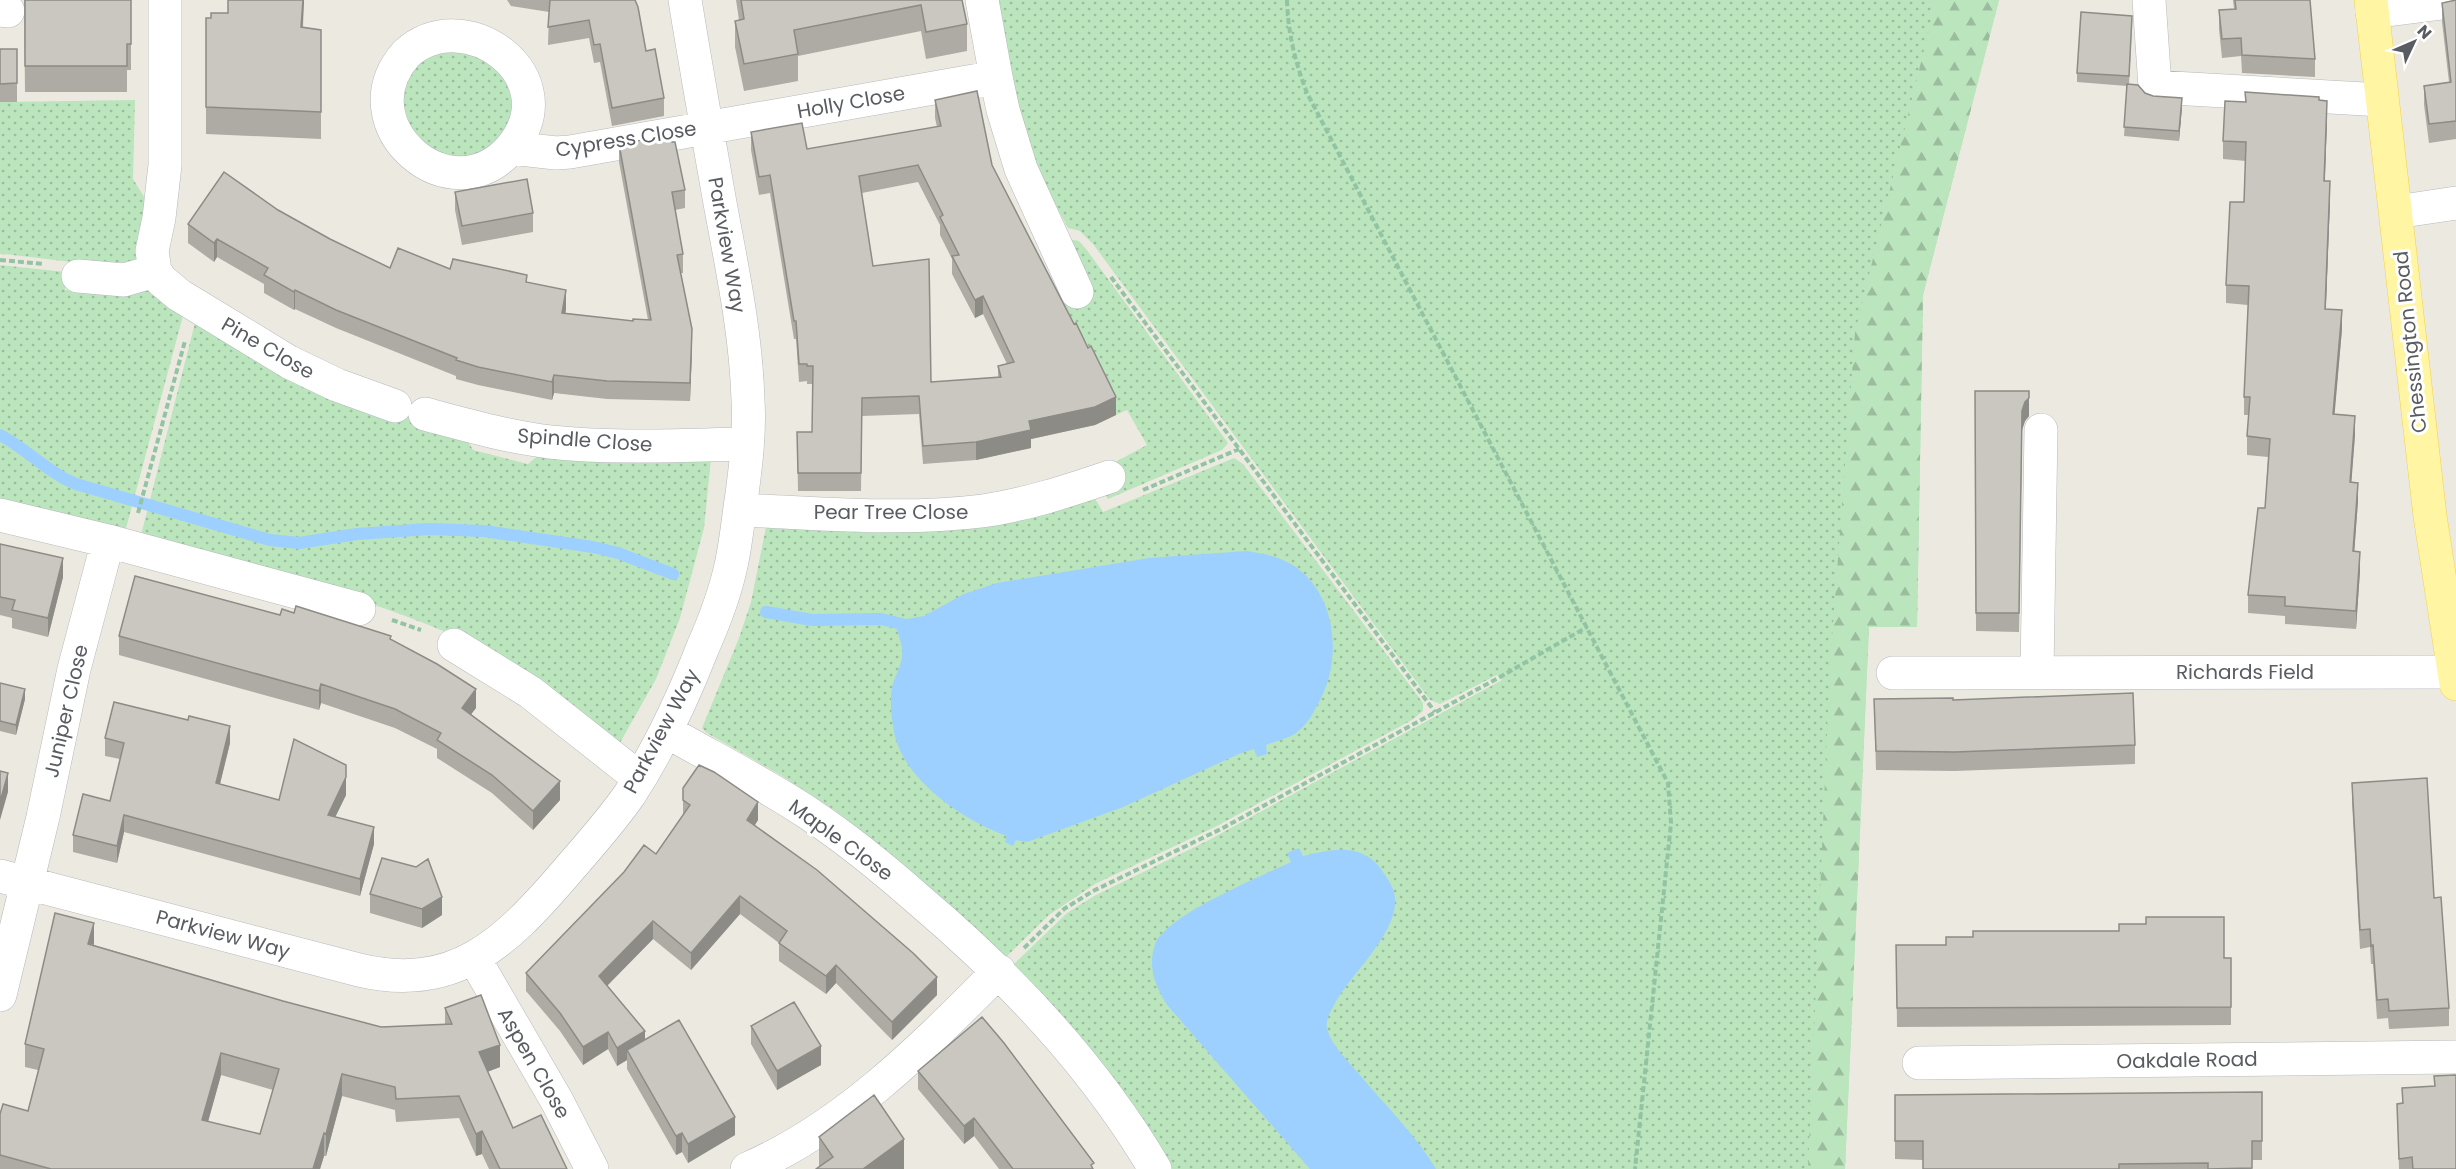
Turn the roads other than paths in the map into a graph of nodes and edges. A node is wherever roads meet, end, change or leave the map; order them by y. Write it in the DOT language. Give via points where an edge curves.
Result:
graph roads {
  1 [pos="165,0"];
  2 [pos="685,0"];
  3 [pos="982,0"];
  4 [pos="2149,0"];
  5 [pos="2456,1"];
  6 [pos="2372,6"];
  7 [pos="996,77"];
  8 [pos="2382,100"];
  9 [pos="706,126"];
  10 [pos="518,134"];
  11 [pos="2456,204"];
  12 [pos="2396,212"];
  13 [pos="154,271"];
  14 [pos="78,276"];
  15 [pos="1077,292"];
  16 [pos="410,410"];
  17 [pos="2041,430"];
  18 [pos="747,444"];
  19 [pos="1123,485"];
  20 [pos="740,510"];
  21 [pos="0,515"];
  22 [pos="108,541"];
  23 [pos="359,609"];
  24 [pos="454,645"];
  25 [pos="2037,672"];
  26 [pos="1893,673"];
  27 [pos="2455,678"];
  28 [pos="666,731"];
  29 [pos="639,778"];
  30 [pos="13,879"];
  31 [pos="474,958"];
  32 [pos="999,971"];
  33 [pos="0,995"];
  34 [pos="2456,1057"];
  35 [pos="1919,1062"];
  36 [pos="751,1168"];
  37 [pos="592,1169"];
  38 [pos="1155,1169"];
  1 -- 13 [label="street" via="165,165 152,251"];
  2 -- 9 [label="street, Parkview Way"];
  3 -- 7 [label="street"];
  4 -- 8 [label="street" via="2155,87"];
  5 -- 6 [label="street"];
  6 -- 8 [label="main road, Chessington Road"];
  7 -- 9 [label="street, Holly Close"];
  7 -- 15 [label="street" via="1021,169"];
  8 -- 12 [label="main road, Chessington Road"];
  9 -- 10 [label="street, Cypress Close" via="570,152 546,151"];
  9 -- 18 [label="street, Parkview Way" via="739,305 748,384"];
  11 -- 12 [label="street"];
  12 -- 27 [label="main road, Chessington Road" via="2430,516"];
  13 -- 14 [label="street" via="124,280"];
  13 -- 16 [label="street, Pine Close" via="195,306 306,371"];
  16 -- 18 [label="street, Spindle Close" via="551,442"];
  17 -- 25 [label="street"];
  18 -- 20 [label="street, Parkview Way"];
  19 -- 20 [label="street, Pear Tree Close" via="980,511 905,516"];
  20 -- 28 [label="street, Parkview Way" via="722,601"];
  21 -- 22 [label="street"];
  22 -- 23 [label="street"];
  22 -- 30 [label="street, Juniper Close" via="74,669 43,817"];
  24 -- 29 [label="street" via="530,692"];
  25 -- 26 [label="street, Richards Field"];
  25 -- 27 [label="street, Richards Field"];
  28 -- 29 [label="street, Parkview Way"];
  28 -- 32 [label="street, Maple Close" via="830,828 895,878"];
  29 -- 31 [label="street, Parkview Way" via="606,826 534,910 499,942"];
  30 -- 31 [label="street, Parkview Way" via="372,974 422,976"];
  30 -- 33 [label="street, Juniper Close"];
  31 -- 37 [label="street, Aspen Close"];
  32 -- 36 [label="street" via="871,1091"];
  32 -- 38 [label="street, Maple Close" via="1085,1069"];
  34 -- 35 [label="street, Oakdale Road"];
}
